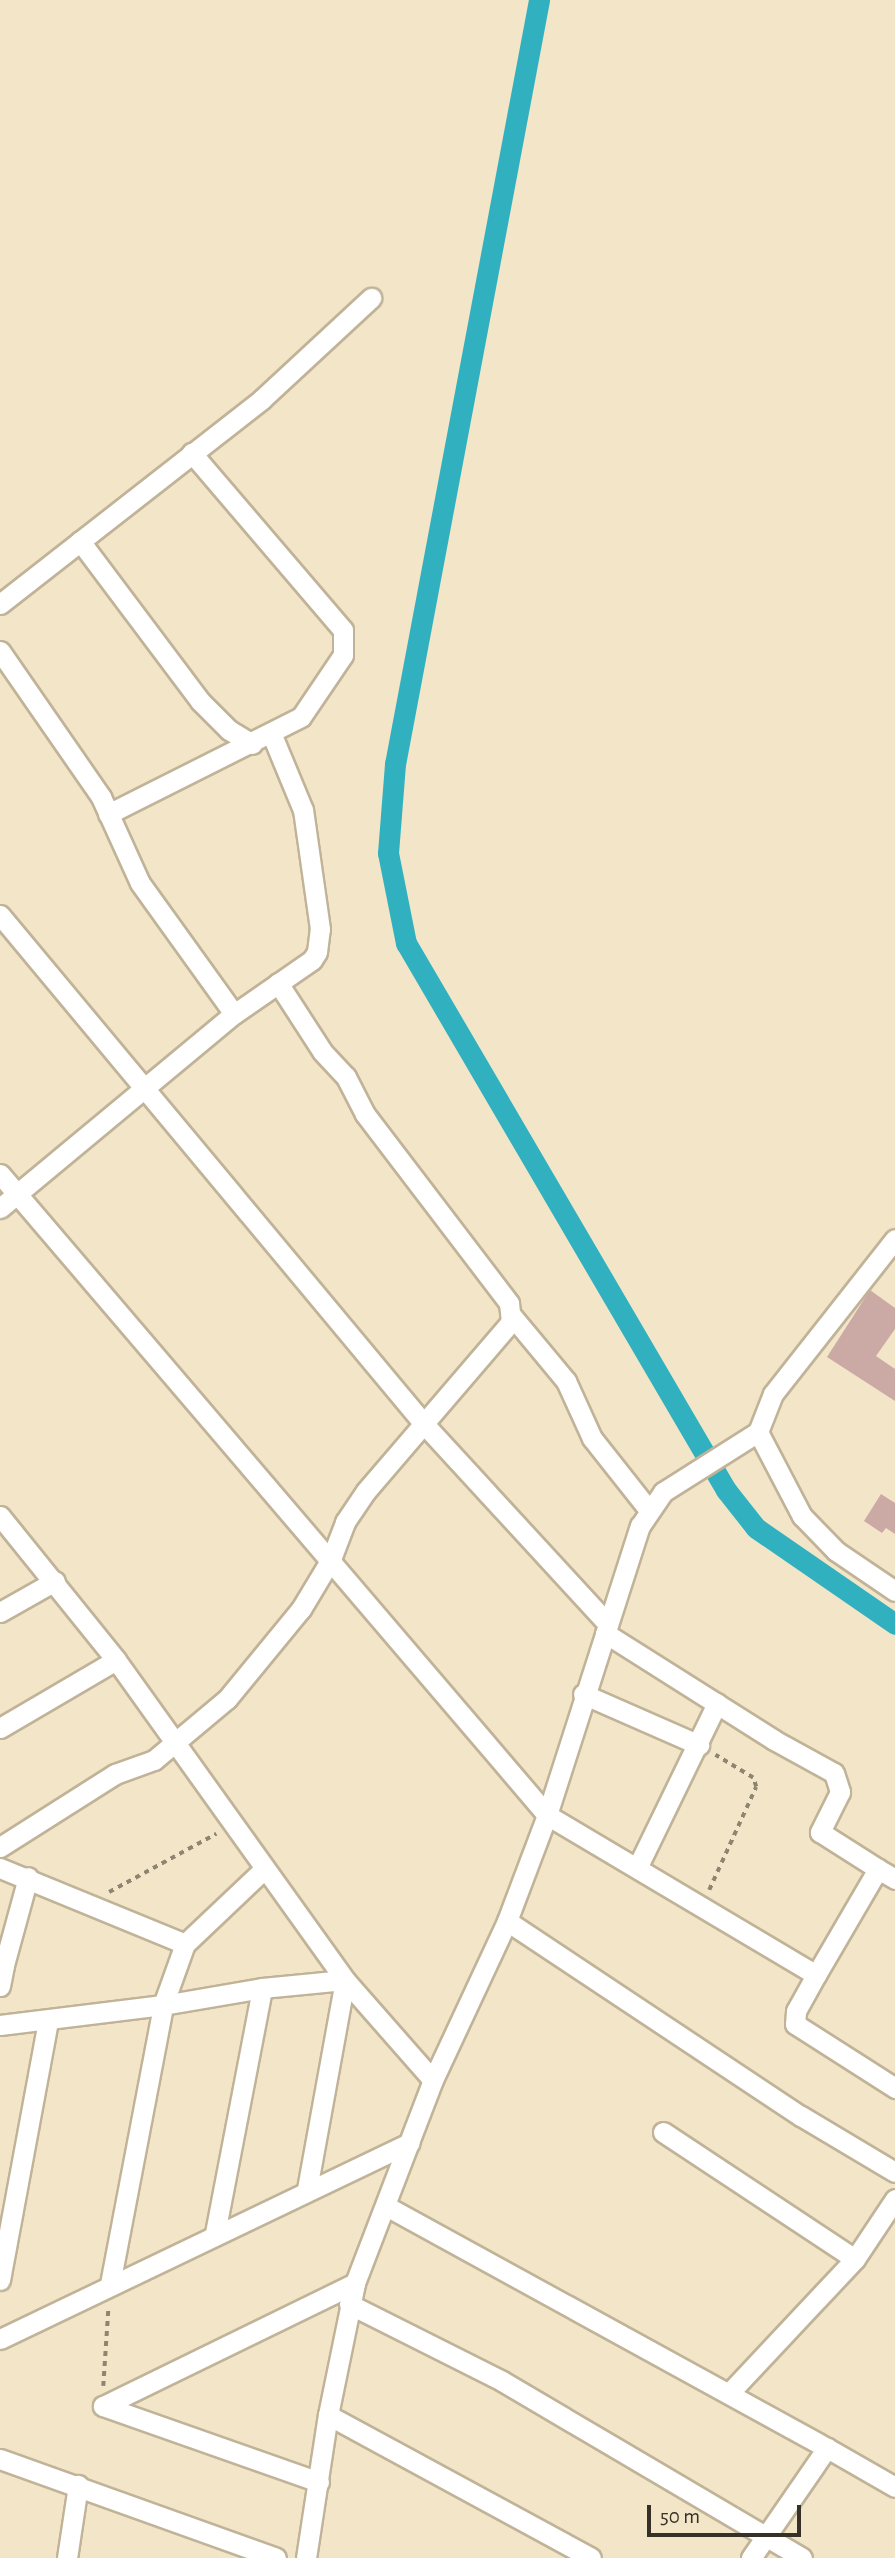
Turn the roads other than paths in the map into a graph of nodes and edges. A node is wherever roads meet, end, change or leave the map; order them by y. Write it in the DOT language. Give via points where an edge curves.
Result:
graph roads {
  1 [pos="371,298"];
  2 [pos="192,453"];
  3 [pos="80,541"];
  4 [pos="0,604"];
  5 [pos="0,651"];
  6 [pos="272,735"];
  7 [pos="252,744"];
  8 [pos="108,814"];
  9 [pos="0,915"];
  10 [pos="278,983"];
  11 [pos="234,1014"];
  12 [pos="144,1087"];
  13 [pos="0,1174"];
  14 [pos="17,1194"];
  15 [pos="0,1208"];
  16 [pos="895,1239"];
  17 [pos="512,1316"];
  18 [pos="424,1424"];
  19 [pos="754,1436"];
  20 [pos="648,1509"];
  21 [pos="0,1517"];
  22 [pos="331,1559"];
  23 [pos="55,1581"];
  24 [pos="895,1591"];
  25 [pos="0,1612"];
  26 [pos="606,1628"];
  27 [pos="116,1660"];
  28 [pos="583,1694"];
  29 [pos="717,1703"];
  30 [pos="0,1728"];
  31 [pos="176,1744"];
  32 [pos="699,1745"];
  33 [pos="547,1815"];
  34 [pos="0,1847"];
  35 [pos="638,1866"];
  36 [pos="0,1868"];
  37 [pos="265,1868"];
  38 [pos="886,1874"];
  39 [pos="28,1877"];
  40 [pos="507,1921"];
  41 [pos="185,1944"];
  42 [pos="2,1964"];
  43 [pos="816,1975"];
  44 [pos="345,1980"];
  45 [pos="0,1986"];
  46 [pos="262,1988"];
  47 [pos="163,2006"];
  48 [pos="48,2022"];
  49 [pos="0,2025"];
  50 [pos="433,2080"];
  51 [pos="895,2088"];
  52 [pos="663,2132"];
  53 [pos="409,2143"];
  54 [pos="895,2172"];
  55 [pos="307,2189"];
  56 [pos="895,2199"];
  57 [pos="386,2207"];
  58 [pos="215,2233"];
  59 [pos="855,2259"];
  60 [pos="0,2280"];
  61 [pos="355,2283"];
  62 [pos="110,2284"];
  63 [pos="349,2304"];
  64 [pos="0,2339"];
  65 [pos="729,2393"];
  66 [pos="328,2414"];
  67 [pos="827,2448"];
  68 [pos="0,2459"];
  69 [pos="319,2482"];
  70 [pos="78,2485"];
  71 [pos="895,2487"];
  72 [pos="767,2537"];
  73 [pos="312,2555"];
  74 [pos="67,2558"];
  75 [pos="276,2558"];
  76 [pos="591,2558"];
  77 [pos="751,2558"];
  78 [pos="802,2558"];
  1 -- 2 [label="street" via="315,353"];
  2 -- 3 [label="street"];
  2 -- 6 [label="street" via="343,630 343,654 316,700 301,717"];
  3 -- 4 [label="street"];
  3 -- 7 [label="street" via="200,701 229,730"];
  5 -- 8 [label="street" via="61,735"];
  6 -- 7 [label="street"];
  6 -- 10 [label="street" via="303,810 320,929 312,960"];
  7 -- 8 [label="street"];
  8 -- 11 [label="street" via="140,883"];
  9 -- 12 [label="street"];
  10 -- 11 [label="street"];
  10 -- 17 [label="street" via="322,1051 346,1077 365,1114 509,1303"];
  11 -- 12 [label="street"];
  12 -- 14 [label="street"];
  12 -- 18 [label="street"];
  13 -- 14 [label="street"];
  14 -- 15 [label="street"];
  14 -- 22 [label="street"];
  16 -- 19 [label="street" via="773,1394"];
  17 -- 18 [label="street" via="506,1332"];
  17 -- 20 [label="street" via="566,1381 592,1438"];
  18 -- 22 [label="street" via="350,1513"];
  18 -- 26 [label="street"];
  19 -- 20 [label="street" via="682,1479"];
  19 -- 24 [label="street" via="809,1524 836,1551"];
  20 -- 26 [label="street"];
  21 -- 23 [label="street"];
  22 -- 31 [label="street" via="302,1609 264,1656 227,1699"];
  22 -- 33 [label="street"];
  23 -- 25 [label="street"];
  23 -- 27 [label="street"];
  26 -- 28 [label="street"];
  26 -- 29 [label="street"];
  27 -- 30 [label="street"];
  27 -- 31 [label="street"];
  28 -- 32 [label="street"];
  28 -- 33 [label="street"];
  29 -- 32 [label="street"];
  29 -- 38 [label="street" via="834,1773 840,1792 820,1832"];
  31 -- 34 [label="street" via="138,1768 115,1774"];
  31 -- 37 [label="street"];
  32 -- 35 [label="street"];
  33 -- 35 [label="street"];
  33 -- 40 [label="street"];
  35 -- 43 [label="street"];
  36 -- 39 [label="street"];
  37 -- 41 [label="street"];
  37 -- 44 [label="street"];
  38 -- 43 [label="street"];
  39 -- 41 [label="street"];
  39 -- 42 [label="street"];
  40 -- 50 [label="street"];
  40 -- 54 [label="street" via="801,2116"];
  41 -- 47 [label="street"];
  42 -- 45 [label="street"];
  43 -- 51 [label="street" via="796,2011 795,2024"];
  44 -- 46 [label="street"];
  44 -- 50 [label="street"];
  44 -- 55 [label="street"];
  46 -- 47 [label="street"];
  46 -- 58 [label="street"];
  47 -- 48 [label="street"];
  47 -- 62 [label="street"];
  48 -- 49 [label="street"];
  48 -- 60 [label="street"];
  50 -- 53 [label="street"];
  52 -- 59 [label="street"];
  53 -- 55 [label="street"];
  53 -- 57 [label="street"];
  55 -- 58 [label="street"];
  56 -- 59 [label="street"];
  57 -- 61 [label="street"];
  57 -- 65 [label="street"];
  58 -- 62 [label="street"];
  59 -- 65 [label="street"];
  61 -- 63 [label="street"];
  61 -- 69 [label="street" via="103,2406"];
  62 -- 64 [label="street"];
  63 -- 66 [label="street"];
  63 -- 72 [label="street" via="502,2381"];
  65 -- 67 [label="street"];
  66 -- 69 [label="street"];
  66 -- 76 [label="street"];
  67 -- 71 [label="street"];
  67 -- 72 [label="street"];
  68 -- 70 [label="street"];
  69 -- 73 [label="street"];
  70 -- 74 [label="street"];
  70 -- 75 [label="street"];
  72 -- 77 [label="street"];
  72 -- 78 [label="street"];
}
